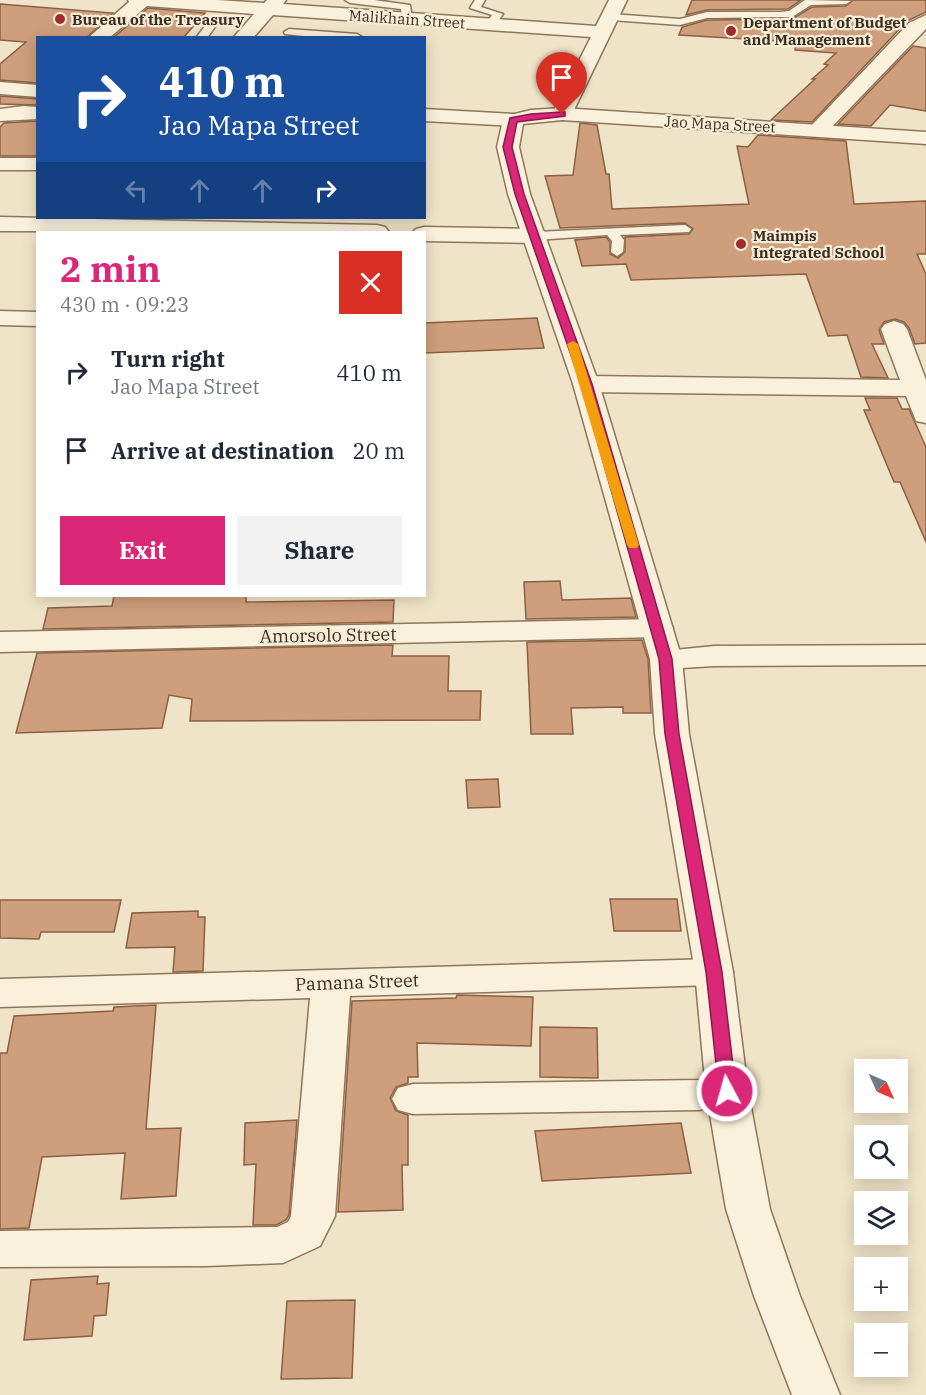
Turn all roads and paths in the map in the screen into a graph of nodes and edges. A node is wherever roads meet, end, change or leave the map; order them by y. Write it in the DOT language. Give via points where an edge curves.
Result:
graph roads {
  1 [pos="137,0"];
  2 [pos="142,0"];
  3 [pos="350,0"];
  4 [pos="480,0"];
  5 [pos="846,1"];
  6 [pos="272,5"];
  7 [pos="304,12"];
  8 [pos="611,16"];
  9 [pos="408,19"];
  10 [pos="926,21"];
  11 [pos="212,24"];
  12 [pos="490,25"];
  13 [pos="287,35"];
  14 [pos="99,36"];
  15 [pos="203,36"];
  16 [pos="244,36"];
  17 [pos="322,36"];
  18 [pos="0,88"];
  19 [pos="36,91"];
  20 [pos="36,113"];
  21 [pos="562,114"];
  22 [pos="0,115"];
  23 [pos="426,115"];
  24 [pos="513,120"];
  25 [pos="818,130"];
  26 [pos="921,134"];
  27 [pos="0,164"];
  28 [pos="36,164"];
  29 [pos="200,223"];
  30 [pos="0,224"];
  31 [pos="685,229"];
  32 [pos="73,230"];
  33 [pos="357,231"];
  34 [pos="610,231"];
  35 [pos="426,234"];
  36 [pos="536,236"];
  37 [pos="617,252"];
  38 [pos="0,318"];
  39 [pos="36,319"];
  40 [pos="894,329"];
  41 [pos="586,384"];
  42 [pos="921,388"];
  43 [pos="926,414"];
  44 [pos="0,642"];
  45 [pos="661,643"];
  46 [pos="926,655"];
  47 [pos="714,972"];
  48 [pos="331,983"];
  49 [pos="0,993"];
  50 [pos="727,1091"];
  51 [pos="413,1099"];
  52 [pos="0,1249"];
  53 [pos="816,1395"];
  1 -- 2 [label="street, Malikhain Street"];
  2 -- 6 [label="street, Malikhain Street"];
  2 -- 14 [label="street"];
  3 -- 9 [label="lane" via="406,7"];
  4 -- 12 [label="lane" via="475,8 498,14"];
  5 -- 8 [label="lane" via="809,2 792,14 699,16 680,22"];
  6 -- 7 [label="street, Malikhain Street"];
  6 -- 16 [label="street"];
  7 -- 9 [label="street, Malikhain Street"];
  7 -- 13 [label="lane"];
  8 -- 12 [label="street, Malikhain Street"];
  8 -- 21 [label="street"];
  9 -- 12 [label="street, Malikhain Street"];
  10 -- 25 [label="street"];
  11 -- 15 [label="lane"];
  13 -- 17 [label="lane"];
  18 -- 19 [label="street"];
  20 -- 22 [label="street"];
  21 -- 24 [label="street, Jao Mapa Street"];
  21 -- 25 [label="street, Jao Mapa Street"];
  23 -- 24 [label="street, Jao Mapa Street"];
  24 -- 36 [label="street" via="508,147 519,194"];
  25 -- 26 [label="street, Jao Mapa Street"];
  27 -- 28 [label="street"];
  29 -- 32 [label="street"];
  29 -- 33 [label="street"];
  30 -- 32 [label="street"];
  31 -- 34 [label="lane"];
  34 -- 36 [label="lane"];
  34 -- 37 [label="lane" via="618,240"];
  35 -- 36 [label="street"];
  36 -- 41 [label="street"];
  38 -- 39 [label="street"];
  40 -- 42 [label="street"];
  41 -- 42 [label="street"];
  41 -- 45 [label="street"];
  42 -- 43 [label="street"];
  44 -- 45 [label="street, Amorsolo Street"];
  45 -- 46 [label="street, Amorsolo Street" via="714,656"];
  45 -- 47 [label="street" via="672,734"];
  47 -- 48 [label="street, Pamana Street"];
  47 -- 50 [label="street"];
  48 -- 49 [label="street, Pamana Street"];
  48 -- 52 [label="street" via="313,1216 304,1234 283,1245"];
  50 -- 51 [label="street" via="699,1095"];
  50 -- 53 [label="street" via="748,1209"];
}
